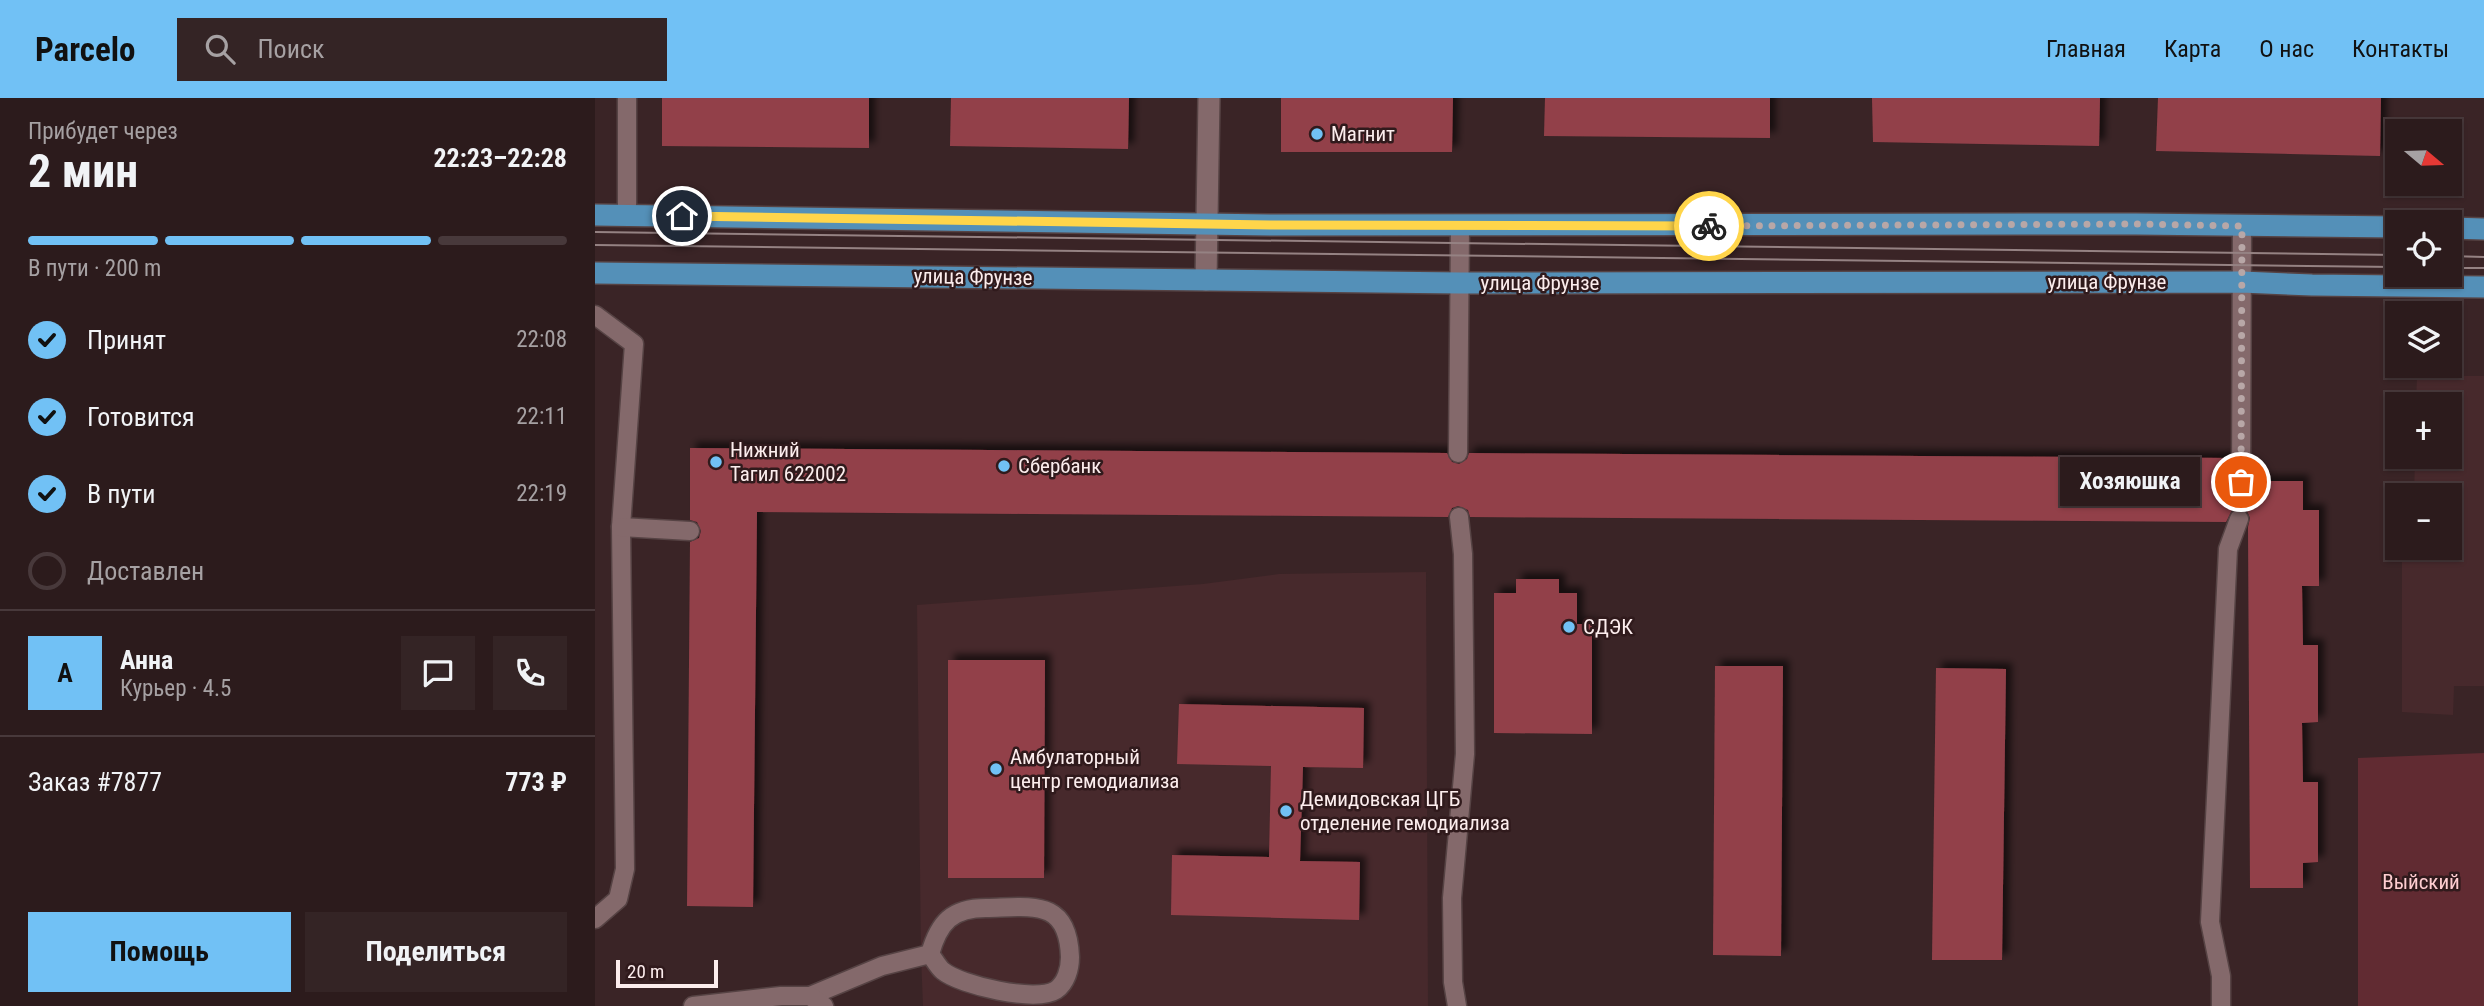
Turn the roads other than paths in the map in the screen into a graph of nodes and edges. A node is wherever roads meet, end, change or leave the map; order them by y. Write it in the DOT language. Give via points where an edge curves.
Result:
graph roads {
  1 [pos="627,98"];
  2 [pos="1209,98"];
  3 [pos="595,215"];
  4 [pos="627,216"];
  5 [pos="1207,224"];
  6 [pos="1460,226"];
  7 [pos="2242,226"];
  8 [pos="2385,227"];
  9 [pos="2462,228"];
  10 [pos="2484,229"];
  11 [pos="595,272"];
  12 [pos="1206,280"];
  13 [pos="2242,282"];
  14 [pos="1460,283"];
  15 [pos="2484,287"];
  16 [pos="595,315"];
  17 [pos="1458,453"];
  18 [pos="2241,482"];
  19 [pos="1459,517"];
  20 [pos="2239,519"];
  21 [pos="621,527"];
  22 [pos="690,531"];
  23 [pos="595,919"];
  24 [pos="930,954"];
  25 [pos="817,1001"];
  26 [pos="693,1006"];
  27 [pos="1457,1006"];
  28 [pos="2221,1006"];
  1 -- 4 [label="lane"];
  2 -- 5 [label="street"];
  3 -- 4 [label="main road"];
  4 -- 5 [label="main road"];
  5 -- 6 [label="main road"];
  5 -- 12 [label="street"];
  6 -- 7 [label="main road"];
  6 -- 14 [label="lane"];
  7 -- 8 [label="main road"];
  7 -- 13 [label="lane"];
  9 -- 10 [label="main road"];
  11 -- 12 [label="main road, улица Фрунзе"];
  12 -- 14 [label="main road, улица Фрунзе"];
  13 -- 14 [label="main road, улица Фрунзе"];
  13 -- 15 [label="main road, улица Фрунзе"];
  13 -- 18 [label="lane"];
  14 -- 17 [label="lane"];
  16 -- 21 [label="lane" via="634,344"];
  19 -- 27 [label="lane" via="1465,754 1452,898"];
  20 -- 28 [label="lane" via="2228,549 2210,922 2221,976"];
  21 -- 22 [label="lane"];
  21 -- 23 [label="lane" via="625,869 618,899"];
  24 -- 24 [label="lane" via="942,970 957,978 1013,994 1039,996 1065,980 1070,961 1068,934 1061,919 1028,908 966,909 936,933"];
  24 -- 25 [label="lane" via="882,966"];
  25 -- 26 [label="lane" via="781,996"];
}
